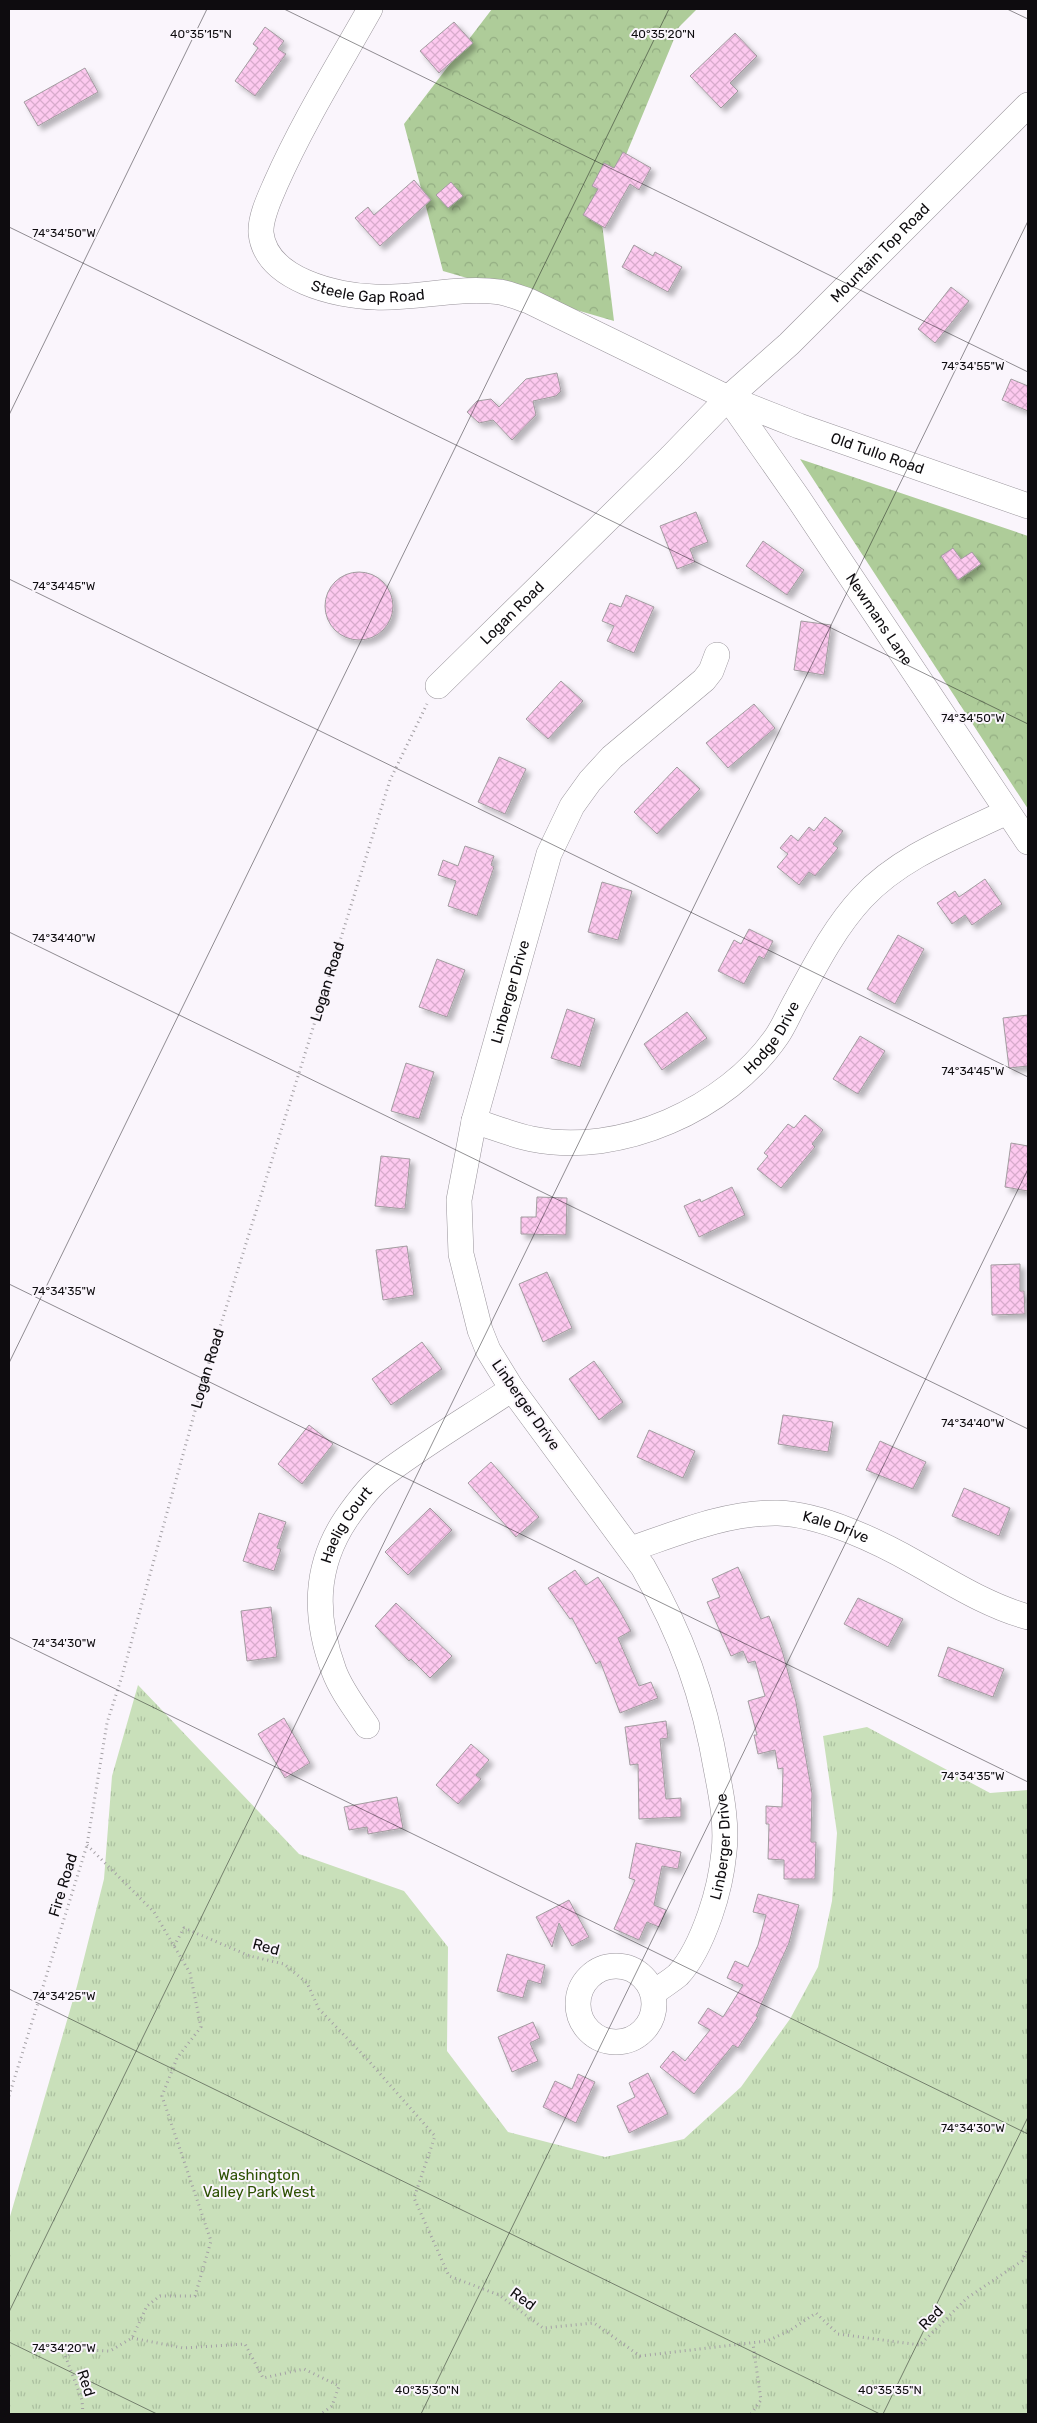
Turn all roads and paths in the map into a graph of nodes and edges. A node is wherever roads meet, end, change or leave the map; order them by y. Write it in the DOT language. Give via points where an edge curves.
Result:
graph roads {
  1 [pos="370,9"];
  2 [pos="1028,106"];
  3 [pos="728,398"];
  4 [pos="1028,506"];
  5 [pos="717,656"];
  6 [pos="438,686"];
  7 [pos="1007,812"];
  8 [pos="1028,842"];
  9 [pos="474,1121"];
  10 [pos="512,1389"];
  11 [pos="631,1549"];
  12 [pos="1028,1618"];
  13 [pos="122,1676"];
  14 [pos="367,1726"];
  15 [pos="87,1845"];
  16 [pos="174,1946"];
  17 [pos="653,1993"];
  18 [pos="9,2096"];
  19 [pos="1028,2248"];
  20 [pos="132,2338"];
  21 [pos="753,2344"];
  22 [pos="83,2414"];
  23 [pos="321,2414"];
  24 [pos="751,2414"];
  1 -- 3 [label="street, Steele Gap Road" via="292,148 267,206 261,233 269,254 307,284 343,294 376,297 501,292 529,301"];
  2 -- 3 [label="street, Mountain Top Road" via="789,344"];
  3 -- 4 [label="street, Old Tullo Road"];
  3 -- 6 [label="street, Logan Road"];
  3 -- 7 [label="street, Newmans Lane"];
  5 -- 9 [label="street, Linberger Drive" via="704,680 612,757 572,806 549,854"];
  6 -- 13 [label="path, Logan Road" via="420,715 390,780 203,1382"];
  7 -- 8 [label="street, Newmans Lane"];
  7 -- 9 [label="street, Hodge Drive" via="906,861 867,893 822,954 777,1036 715,1098 688,1113 634,1134 601,1140 565,1142 532,1139"];
  9 -- 10 [label="street, Linberger Drive" via="459,1200 461,1254 480,1330 488,1350"];
  10 -- 11 [label="street, Linberger Drive"];
  10 -- 14 [label="street, Haelig Court" via="384,1474 357,1502 338,1531 324,1563 318,1598 324,1636 334,1672"];
  11 -- 12 [label="street, Kale Drive" via="708,1523 744,1515 778,1513 805,1516 865,1536 990,1604"];
  11 -- 17 [label="street, Linberger Drive" via="660,1596 696,1679 710,1730 724,1807 724,1850 716,1898 704,1931 678,1975"];
  13 -- 15 [label="path, Fire Road" via="106,1724"];
  15 -- 16 [label="path" via="154,1912"];
  15 -- 18 [label="path, Fire Road"];
  16 -- 20 [label="path" via="190,1973 201,2027 177,2058 162,2096 212,2241 195,2296 160,2296 147,2306"];
  16 -- 21 [label="path, Red" via="184,1928 250,1956 284,1964 307,1983 319,2009 436,2136 414,2198 448,2276 499,2295 543,2328 594,2323 640,2356"];
  19 -- 21 [label="path, Red" via="1022,2261 967,2298 920,2345 838,2334 816,2313 789,2331"];
  20 -- 22 [label="path, Red" via="110,2351 84,2350 65,2355 82,2400"];
  20 -- 23 [label="path" via="183,2348 245,2344 263,2378 304,2369 339,2386 332,2406"];
  21 -- 24 [label="path" via="761,2400"];
}
